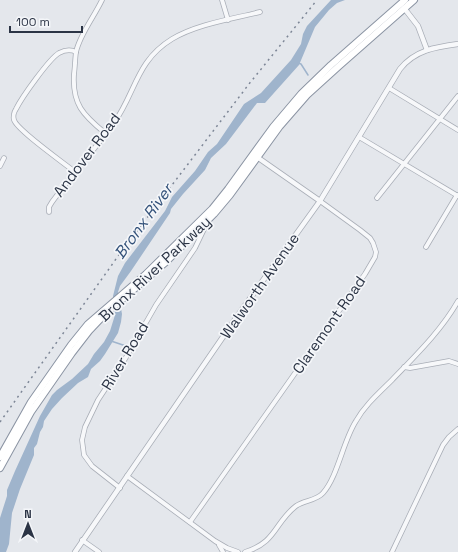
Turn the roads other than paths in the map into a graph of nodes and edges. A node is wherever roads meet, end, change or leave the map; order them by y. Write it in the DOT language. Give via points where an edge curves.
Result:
graph roads {
  1 [pos="102,0"];
  2 [pos="222,0"];
  3 [pos="405,0"];
  4 [pos="414,0"];
  5 [pos="404,8"];
  6 [pos="260,12"];
  7 [pos="228,20"];
  8 [pos="458,44"];
  9 [pos="427,50"];
  10 [pos="76,52"];
  11 [pos="388,88"];
  12 [pos="458,96"];
  13 [pos="439,119"];
  14 [pos="458,130"];
  15 [pos="106,133"];
  16 [pos="359,137"];
  17 [pos="255,156"];
  18 [pos="4,158"];
  19 [pos="404,164"];
  20 [pos="0,166"];
  21 [pos="75,172"];
  22 [pos="457,196"];
  23 [pos="377,198"];
  24 [pos="320,201"];
  25 [pos="50,212"];
  26 [pos="208,220"];
  27 [pos="426,247"];
  28 [pos="458,301"];
  29 [pos="114,304"];
  30 [pos="458,364"];
  31 [pos="404,367"];
  32 [pos="458,429"];
  33 [pos="0,457"];
  34 [pos="0,468"];
  35 [pos="128,476"];
  36 [pos="120,488"];
  37 [pos="190,522"];
  38 [pos="82,540"];
  39 [pos="215,541"];
  40 [pos="75,552"];
  41 [pos="99,552"];
  42 [pos="222,552"];
  43 [pos="238,552"];
  44 [pos="245,552"];
  45 [pos="392,552"];
  1 -- 10 [label="street"];
  2 -- 7 [label="street"];
  3 -- 17 [label="highway, Bronx River Parkway" via="307,88 284,114"];
  4 -- 5 [label="highway, Bronx River Parkway"];
  5 -- 9 [label="street" via="418,26"];
  5 -- 17 [label="highway, Bronx River Parkway" via="307,95"];
  6 -- 7 [label="street, Andover Road"];
  7 -- 15 [label="street, Andover Road" via="188,31 155,52 140,71 118,117"];
  8 -- 9 [label="street, Walworth Avenue"];
  9 -- 11 [label="street, Walworth Avenue" via="403,65"];
  10 -- 15 [label="street" via="76,99 84,113"];
  10 -- 21 [label="street" via="64,51 52,58 16,109 14,120 32,138"];
  11 -- 13 [label="street"];
  11 -- 16 [label="street, Walworth Avenue"];
  12 -- 13 [label="street"];
  13 -- 14 [label="street"];
  13 -- 19 [label="street"];
  15 -- 21 [label="street, Andover Road"];
  16 -- 19 [label="street"];
  16 -- 24 [label="street, Walworth Avenue"];
  17 -- 24 [label="street, Claremont Road"];
  17 -- 26 [label="highway, Bronx River Parkway" via="226,201"];
  17 -- 29 [label="highway, Bronx River Parkway" via="207,214"];
  18 -- 20 [label="street"];
  19 -- 22 [label="street"];
  19 -- 23 [label="street"];
  21 -- 25 [label="street, Andover Road" via="49,206"];
  22 -- 27 [label="street"];
  24 -- 35 [label="street, Walworth Avenue"];
  24 -- 37 [label="street, Claremont Road" via="370,238 375,248 375,257 349,298"];
  26 -- 29 [label="highway, Bronx River Parkway" via="166,262 123,300"];
  26 -- 36 [label="street, River Road" via="195,248 156,305 126,359 98,400 85,427 82,440 84,455 92,466"];
  28 -- 31 [label="street" via="437,331"];
  29 -- 33 [label="highway, Bronx River Parkway" via="88,324 66,352 31,402"];
  29 -- 34 [label="highway, Bronx River Parkway" via="89,331 61,368 29,416"];
  30 -- 31 [label="street" via="449,361"];
  31 -- 44 [label="street" via="355,422 333,475 323,492 317,498 297,505 264,544"];
  32 -- 45 [label="street" via="443,445"];
  35 -- 36 [label="street, Walworth Avenue"];
  35 -- 37 [label="street"];
  36 -- 38 [label="street, Walworth Avenue"];
  37 -- 39 [label="street"];
  38 -- 40 [label="street, Walworth Avenue"];
  38 -- 41 [label="street"];
  39 -- 42 [label="street"];
  39 -- 43 [label="street"];
}
